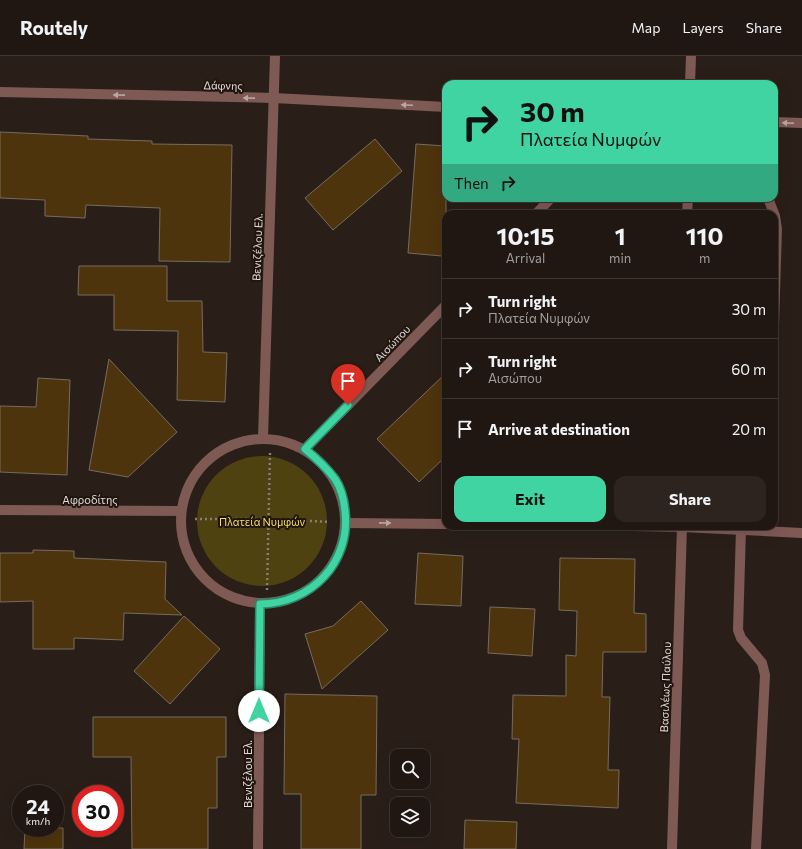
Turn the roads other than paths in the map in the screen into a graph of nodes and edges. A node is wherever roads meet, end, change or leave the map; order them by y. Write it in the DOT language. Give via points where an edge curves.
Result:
graph roads {
  1 [pos="275,56"];
  2 [pos="691,56"];
  3 [pos="690,80"];
  4 [pos="0,92"];
  5 [pos="274,98"];
  6 [pos="442,107"];
  7 [pos="778,122"];
  8 [pos="802,123"];
  9 [pos="548,202"];
  10 [pos="540,210"];
  11 [pos="442,309"];
  12 [pos="267,438"];
  13 [pos="305,449"];
  14 [pos="0,510"];
  15 [pos="180,515"];
  16 [pos="346,523"];
  17 [pos="442,524"];
  18 [pos="682,530"];
  19 [pos="741,530"];
  20 [pos="765,530"];
  21 [pos="802,533"];
  22 [pos="263,604"];
  23 [pos="258,849"];
  24 [pos="672,849"];
  25 [pos="756,849"];
  1 -- 5 [label="street, Βενιζέλου Ελ."];
  2 -- 3 [label="street"];
  5 -- 4 [label="street, Δάφνης, one-way"];
  6 -- 5 [label="street, Δάφνης, one-way"];
  5 -- 12 [label="street, Βενιζέλου Ελ."];
  8 -- 7 [label="street, one-way"];
  9 -- 10 [label="street"];
  11 -- 13 [label="street, Αισώπου"];
  12 -- 13 [label="street"];
  12 -- 15 [label="street" via="234,443 208,459 190,483"];
  13 -- 16 [label="street" via="322,463 336,480 344,501"];
  14 -- 15 [label="street, Αφροδίτης"];
  15 -- 22 [label="street" via="184,545 195,568 208,582 235,598"];
  16 -- 17 [label="street, one-way"];
  16 -- 22 [label="street" via="342,547 331,569 318,583 291,599"];
  18 -- 24 [label="street, Βασιλέως Παύλου"];
  19 -- 25 [label="street" via="738,630 741,638 762,663 765,675"];
  20 -- 21 [label="street"];
  22 -- 23 [label="street, Βενιζέλου Ελ."];
}
